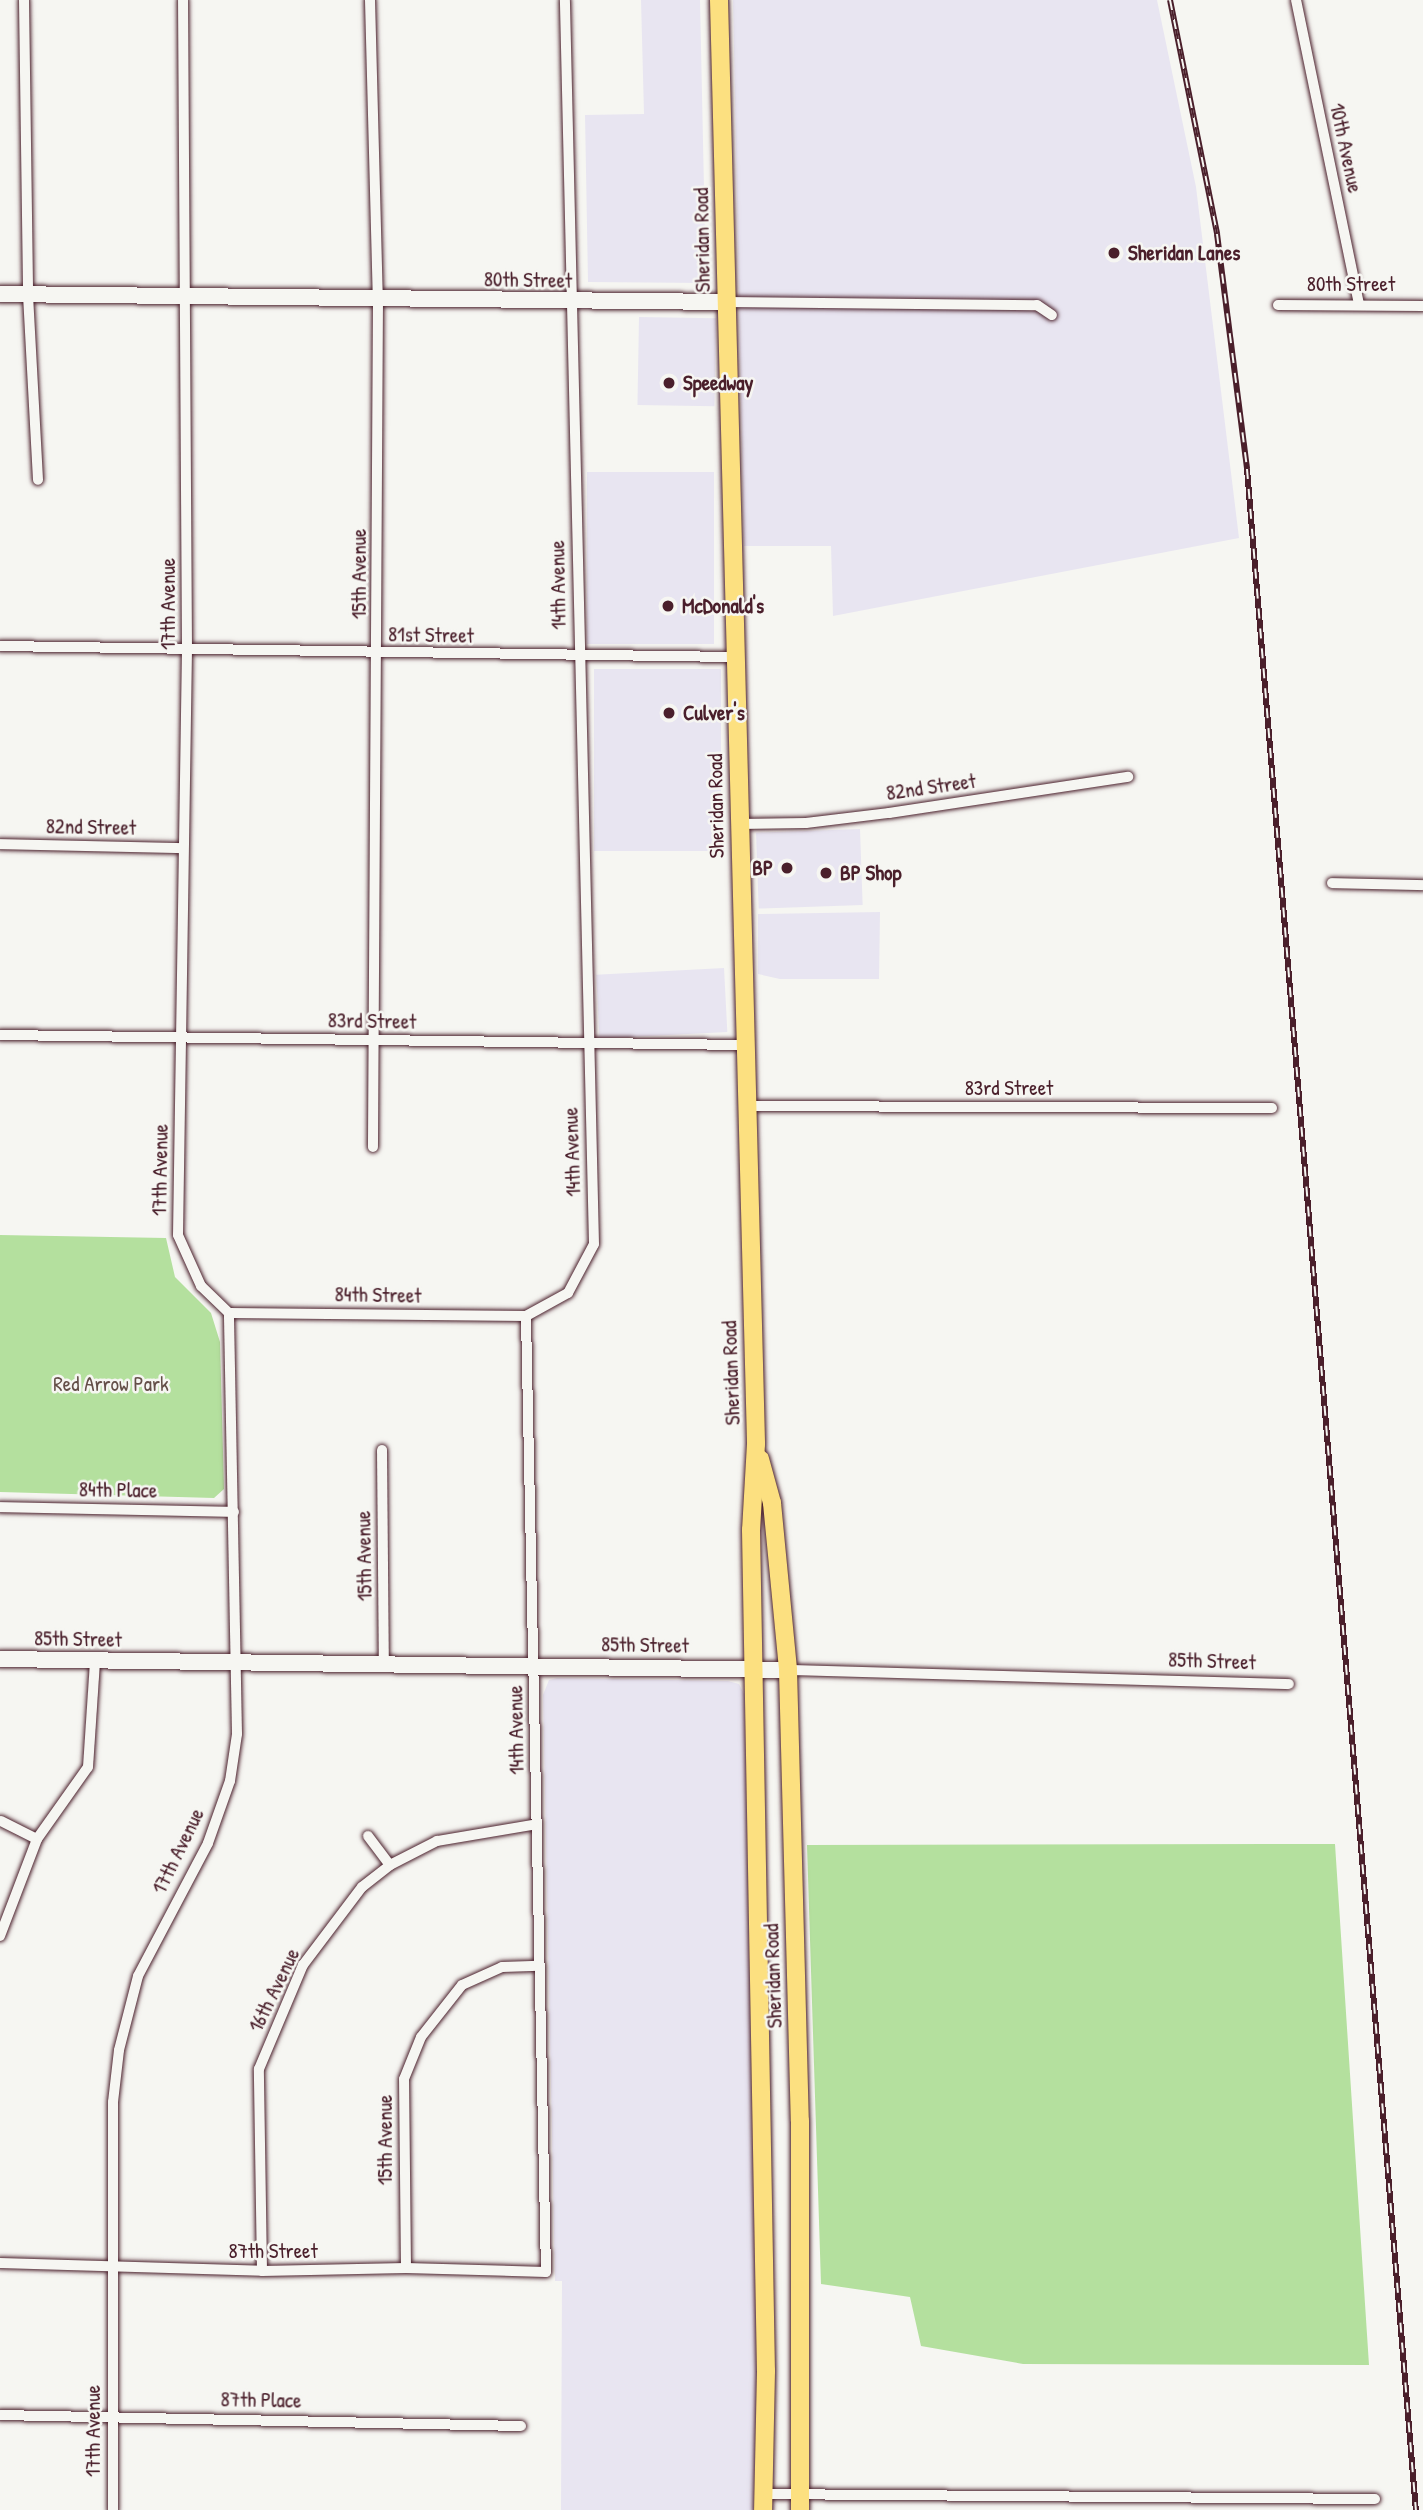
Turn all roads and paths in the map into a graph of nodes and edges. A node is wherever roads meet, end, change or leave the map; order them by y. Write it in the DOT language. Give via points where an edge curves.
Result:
graph roads {
  1 [pos="24,0"];
  2 [pos="183,0"];
  3 [pos="370,0"];
  4 [pos="565,0"];
  5 [pos="719,0"];
  6 [pos="1296,0"];
  7 [pos="0,294"];
  8 [pos="28,295"];
  9 [pos="187,296"];
  10 [pos="378,299"];
  11 [pos="575,302"];
  12 [pos="726,302"];
  13 [pos="1359,304"];
  14 [pos="1278,305"];
  15 [pos="1423,306"];
  16 [pos="1052,315"];
  17 [pos="38,480"];
  18 [pos="0,646"];
  19 [pos="187,650"];
  20 [pos="379,653"];
  21 [pos="578,656"];
  22 [pos="736,657"];
  23 [pos="1128,777"];
  24 [pos="739,824"];
  25 [pos="0,844"];
  26 [pos="181,848"];
  27 [pos="1332,883"];
  28 [pos="1423,885"];
  29 [pos="0,1035"];
  30 [pos="182,1038"];
  31 [pos="374,1040"];
  32 [pos="588,1043"];
  33 [pos="744,1045"];
  34 [pos="746,1106"];
  35 [pos="1272,1108"];
  36 [pos="373,1147"];
  37 [pos="229,1313"];
  38 [pos="526,1316"];
  39 [pos="756,1444"];
  40 [pos="382,1450"];
  41 [pos="0,1507"];
  42 [pos="234,1512"];
  43 [pos="0,1659"];
  44 [pos="236,1660"];
  45 [pos="95,1661"];
  46 [pos="384,1661"];
  47 [pos="534,1664"];
  48 [pos="756,1669"];
  49 [pos="788,1670"];
  50 [pos="1289,1684"];
  51 [pos="1,1821"];
  52 [pos="537,1824"];
  53 [pos="368,1836"];
  54 [pos="37,1839"];
  55 [pos="390,1865"];
  56 [pos="0,1936"];
  57 [pos="539,1966"];
  58 [pos="0,2263"];
  59 [pos="114,2267"];
  60 [pos="406,2268"];
  61 [pos="262,2271"];
  62 [pos="546,2272"];
  63 [pos="0,2415"];
  64 [pos="111,2416"];
  65 [pos="521,2426"];
  66 [pos="1375,2500"];
  67 [pos="763,2502"];
  68 [pos="800,2503"];
  69 [pos="113,2510"];
  1 -- 8 [label="street"];
  2 -- 9 [label="street, 17th Avenue"];
  3 -- 10 [label="street, 15th Avenue"];
  4 -- 11 [label="street, 14th Avenue"];
  5 -- 12 [label="main road, Sheridan Road"];
  6 -- 13 [label="street, 10th Avenue"];
  7 -- 8 [label="street, 80th Street"];
  8 -- 9 [label="street, 80th Street"];
  8 -- 17 [label="street"];
  9 -- 10 [label="street, 80th Street"];
  9 -- 19 [label="street, 17th Avenue"];
  10 -- 11 [label="street, 80th Street"];
  10 -- 20 [label="street, 15th Avenue"];
  11 -- 12 [label="street, 80th Street"];
  11 -- 21 [label="street, 14th Avenue"];
  12 -- 16 [label="street, 80th Street" via="1037,305"];
  12 -- 22 [label="main road, Sheridan Road"];
  13 -- 14 [label="street, 80th Street"];
  13 -- 15 [label="street, 80th Street"];
  18 -- 19 [label="street, 81st Street"];
  19 -- 20 [label="street, 81st Street"];
  19 -- 26 [label="street, 17th Avenue"];
  20 -- 21 [label="street, 81st Street"];
  20 -- 31 [label="street, 15th Avenue"];
  21 -- 22 [label="street, 81st Street"];
  21 -- 32 [label="street, 14th Avenue"];
  22 -- 24 [label="main road, Sheridan Road"];
  23 -- 24 [label="street, 82nd Street" via="889,813 806,823"];
  24 -- 33 [label="main road, Sheridan Road"];
  25 -- 26 [label="street, 82nd Street"];
  26 -- 30 [label="street, 17th Avenue"];
  27 -- 28 [label="street"];
  29 -- 30 [label="street, 83rd Street"];
  30 -- 31 [label="street, 83rd Street"];
  30 -- 37 [label="street, 17th Avenue" via="178,1235 201,1286"];
  31 -- 32 [label="street, 83rd Street"];
  31 -- 36 [label="street, 15th Avenue"];
  32 -- 33 [label="street, 83rd Street"];
  32 -- 38 [label="street, 14th Avenue" via="594,1244 568,1293"];
  33 -- 34 [label="main road, Sheridan Road"];
  34 -- 35 [label="street, 83rd Street"];
  34 -- 39 [label="main road, Sheridan Road"];
  37 -- 38 [label="street, 84th Street"];
  37 -- 42 [label="street, 17th Avenue"];
  38 -- 47 [label="street, 14th Avenue"];
  39 -- 48 [label="main road, Sheridan Road" via="751,1530"];
  39 -- 49 [label="main road, Sheridan Road" via="772,1503"];
  40 -- 46 [label="street, 15th Avenue"];
  41 -- 42 [label="street, 84th Place"];
  42 -- 44 [label="street, 17th Avenue"];
  43 -- 45 [label="street, 85th Street"];
  44 -- 45 [label="street, 85th Street"];
  44 -- 46 [label="street, 85th Street"];
  44 -- 59 [label="street, 17th Avenue" via="237,1734 230,1781 208,1843 138,1976 119,2050 113,2102"];
  45 -- 54 [label="street" via="88,1767"];
  46 -- 47 [label="street, 85th Street"];
  47 -- 48 [label="street, 85th Street"];
  47 -- 52 [label="street, 14th Avenue"];
  48 -- 49 [label="street, 85th Street"];
  48 -- 67 [label="main road, Sheridan Road" via="766,2371"];
  49 -- 50 [label="street, 85th Street"];
  49 -- 68 [label="main road, Sheridan Road" via="800,2121"];
  51 -- 54 [label="street"];
  52 -- 55 [label="street, 16th Avenue" via="437,1840"];
  52 -- 57 [label="street, 14th Avenue"];
  53 -- 55 [label="street"];
  54 -- 56 [label="street"];
  55 -- 61 [label="street, 16th Avenue" via="362,1887 303,1965 259,2070"];
  57 -- 60 [label="street, 15th Avenue" via="502,1967 462,1985 421,2037 404,2079"];
  57 -- 62 [label="street, 14th Avenue"];
  58 -- 59 [label="street, 87th Street"];
  59 -- 61 [label="street, 87th Street"];
  59 -- 64 [label="street, 17th Avenue"];
  60 -- 61 [label="street, 87th Street"];
  60 -- 62 [label="street, 87th Street"];
  63 -- 64 [label="street, 87th Place"];
  64 -- 65 [label="street, 87th Place"];
  64 -- 69 [label="street, 17th Avenue"];
  66 -- 68 [label="street"];
  67 -- 68 [label="street"];
}
